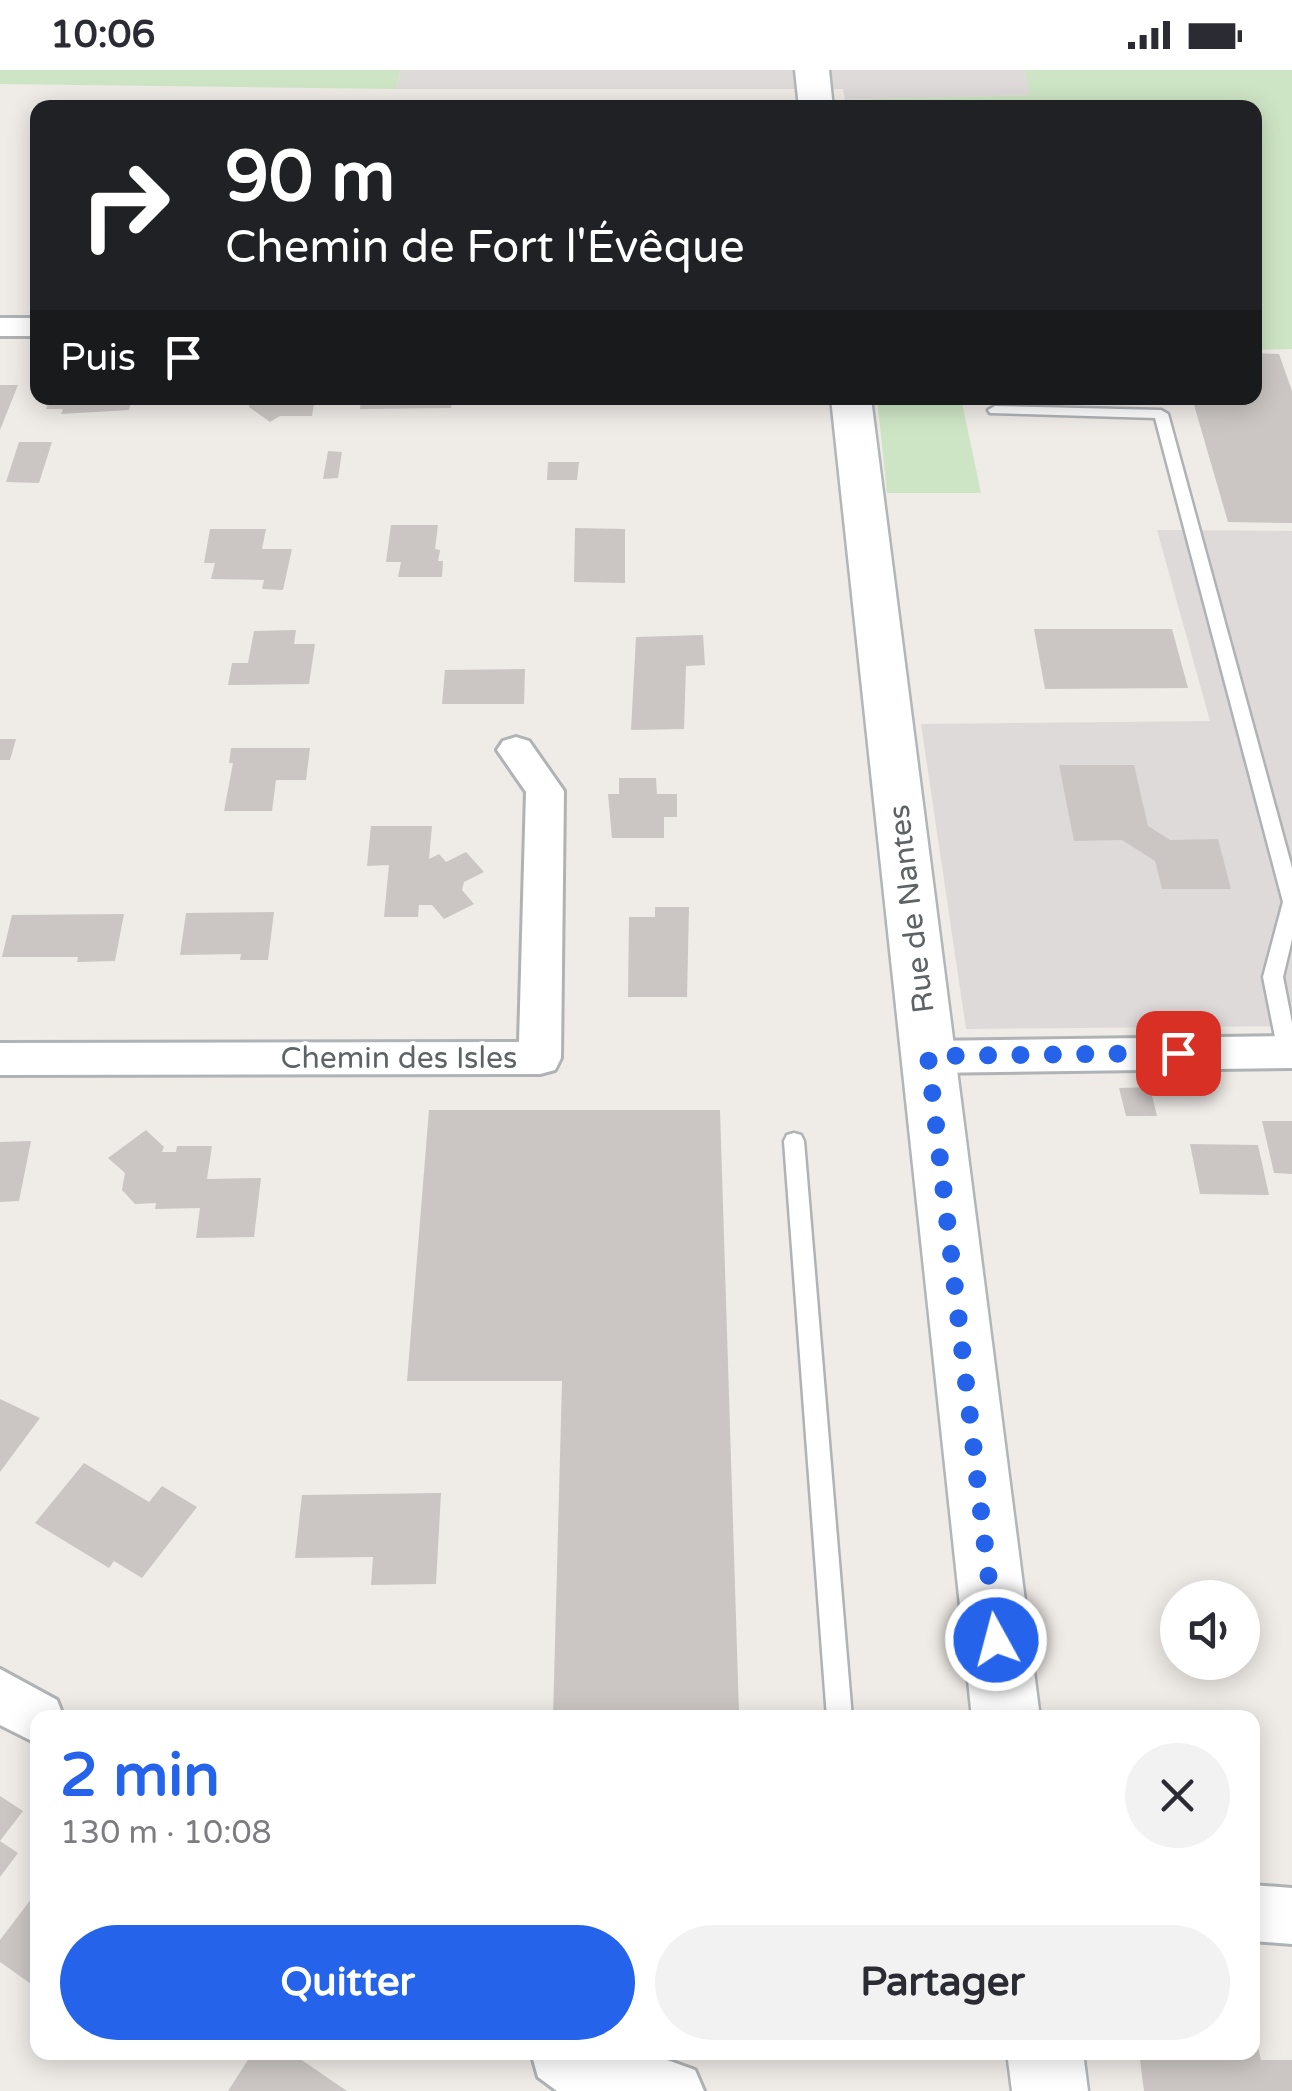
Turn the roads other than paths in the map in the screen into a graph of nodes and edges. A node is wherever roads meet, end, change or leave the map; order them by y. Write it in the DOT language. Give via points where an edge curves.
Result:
graph roads {
  1 [pos="812,70"];
  2 [pos="815,100"];
  3 [pos="0,327"];
  4 [pos="30,327"];
  5 [pos="852,405"];
  6 [pos="995,410"];
  7 [pos="516,750"];
  8 [pos="1290,1052"];
  9 [pos="928,1056"];
  10 [pos="0,1059"];
  11 [pos="794,1142"];
  12 [pos="0,1695"];
  13 [pos="839,1710"];
  14 [pos="1005,1710"];
  15 [pos="30,1713"];
  16 [pos="1260,1914"];
  17 [pos="1292,1916"];
  18 [pos="566,2060"];
  19 [pos="577,2060"];
  20 [pos="1046,2060"];
  21 [pos="606,2091"];
  22 [pos="674,2091"];
  23 [pos="1050,2091"];
  1 -- 2 [label="main road"];
  3 -- 4 [label="street"];
  5 -- 9 [label="main road, Rue de Nantes"];
  6 -- 8 [label="lane" via="1161,414 1292,902 1273,977"];
  7 -- 10 [label="street, Chemin des Isles" via="544,791 540,1058"];
  8 -- 9 [label="street"];
  9 -- 14 [label="main road, Rue de Nantes"];
  11 -- 13 [label="lane"];
  12 -- 15 [label="street"];
  16 -- 17 [label="street"];
  18 -- 21 [label="street"];
  19 -- 22 [label="street"];
  20 -- 23 [label="main road"];
}
